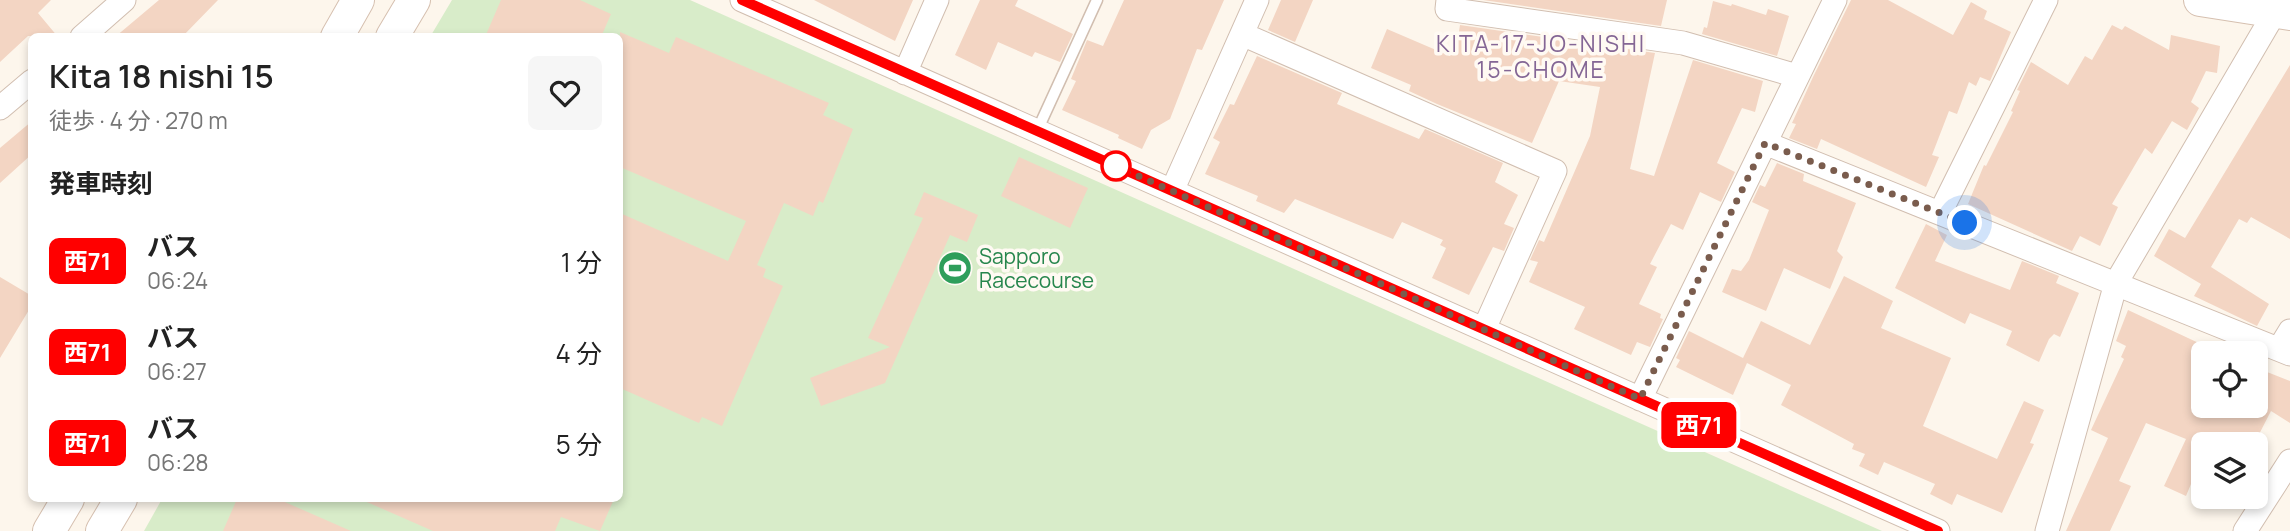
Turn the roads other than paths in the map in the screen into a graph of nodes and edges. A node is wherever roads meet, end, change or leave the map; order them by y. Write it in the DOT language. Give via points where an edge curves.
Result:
graph roads {
  1 [pos="124,0"];
  2 [pos="358,0"];
  3 [pos="414,0"];
  4 [pos="742,0"];
  5 [pos="937,0"];
  6 [pos="1097,0"];
  7 [pos="1257,0"];
  8 [pos="1448,0"];
  9 [pos="1835,0"];
  10 [pos="2046,0"];
  11 [pos="2200,0"];
  12 [pos="2281,8"];
  13 [pos="87,33"];
  14 [pos="339,33"];
  15 [pos="394,33"];
  16 [pos="1242,34"];
  17 [pos="905,73"];
  18 [pos="1797,76"];
  19 [pos="28,84"];
  20 [pos="0,108"];
  21 [pos="1037,131"];
  22 [pos="1765,143"];
  23 [pos="1172,191"];
  24 [pos="1940,213"];
  25 [pos="2116,283"];
  26 [pos="1484,329"];
  27 [pos="2286,345"];
  28 [pos="1640,399"];
  29 [pos="2290,461"];
  30 [pos="66,502"];
  31 [pos="119,502"];
  32 [pos="49,531"];
  33 [pos="102,531"];
  34 [pos="1938,531"];
  35 [pos="2047,531"];
  36 [pos="2245,531"];
  1 -- 13 [label="street"];
  2 -- 14 [label="main road"];
  3 -- 15 [label="main road"];
  4 -- 17 [label="street"];
  5 -- 17 [label="street"];
  6 -- 21 [label="lane"];
  7 -- 16 [label="street"];
  8 -- 18 [label="street" via="1447,9 1683,43"];
  9 -- 18 [label="street"];
  10 -- 24 [label="street"];
  11 -- 12 [label="main road"];
  12 -- 25 [label="street"];
  16 -- 23 [label="street"];
  16 -- 26 [label="street" via="1555,171"];
  17 -- 21 [label="street"];
  18 -- 22 [label="street"];
  19 -- 20 [label="street"];
  21 -- 23 [label="street"];
  22 -- 24 [label="street"];
  22 -- 28 [label="street"];
  23 -- 26 [label="street"];
  24 -- 25 [label="street"];
  25 -- 27 [label="street"];
  25 -- 35 [label="street"];
  26 -- 28 [label="street"];
  28 -- 34 [label="street"];
  29 -- 36 [label="street"];
  30 -- 32 [label="main road"];
  31 -- 33 [label="main road"];
}
